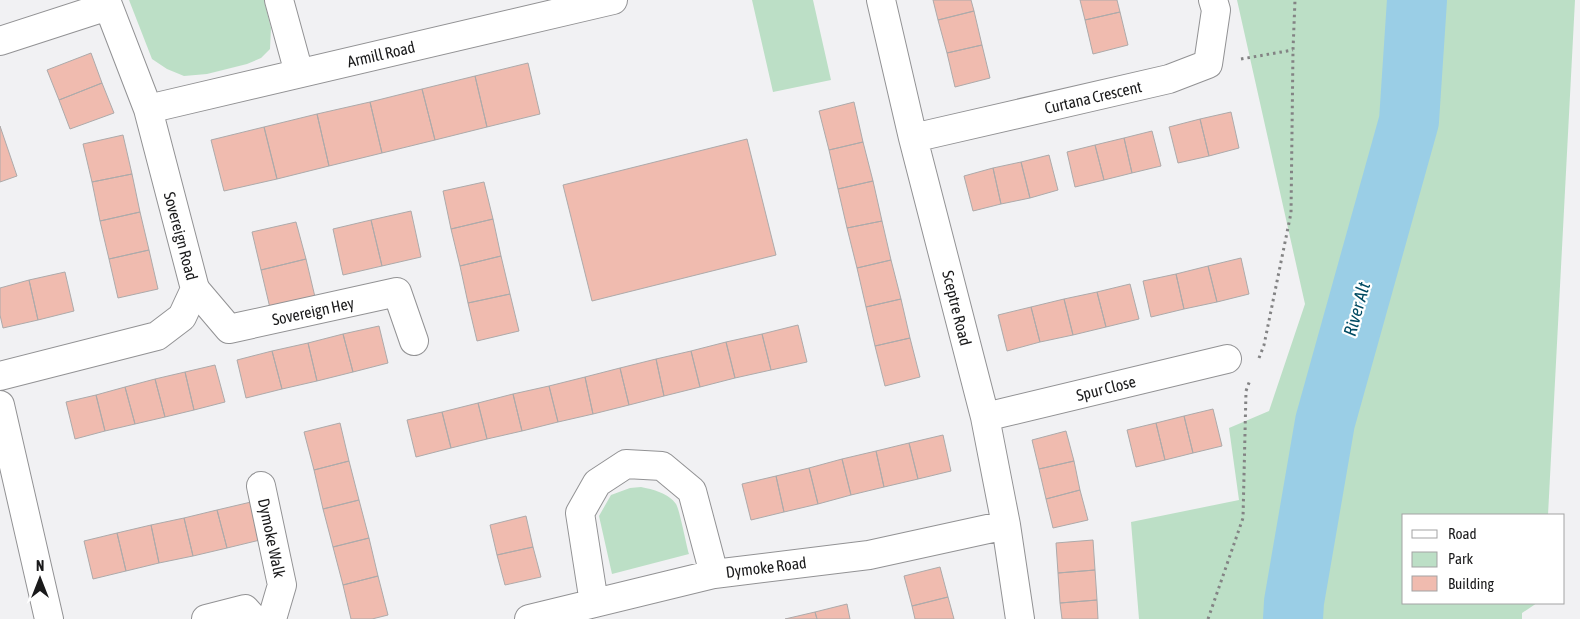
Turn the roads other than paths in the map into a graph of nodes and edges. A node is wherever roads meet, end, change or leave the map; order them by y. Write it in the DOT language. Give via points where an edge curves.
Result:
graph roads {
  1 [pos="280,0"];
  2 [pos="613,0"];
  3 [pos="881,0"];
  4 [pos="1213,0"];
  5 [pos="107,3"];
  6 [pos="584,4"];
  7 [pos="0,40"];
  8 [pos="299,73"];
  9 [pos="148,109"];
  10 [pos="914,138"];
  11 [pos="195,289"];
  12 [pos="414,341"];
  13 [pos="1227,359"];
  14 [pos="0,376"];
  15 [pos="0,405"];
  16 [pos="985,418"];
  17 [pos="261,486"];
  18 [pos="1006,526"];
  19 [pos="714,574"];
  20 [pos="594,603"];
  21 [pos="49,619"];
  22 [pos="206,619"];
  23 [pos="254,619"];
  24 [pos="272,619"];
  25 [pos="529,619"];
  26 [pos="1020,619"];
  1 -- 8 [label="street"];
  2 -- 6 [label="street, Armill Road"];
  3 -- 10 [label="street, Sceptre Road"];
  4 -- 10 [label="street, Curtana Crescent" via="1216,10 1208,64 1169,79"];
  5 -- 7 [label="street"];
  5 -- 9 [label="street, Sovereign Road"];
  6 -- 8 [label="street, Armill Road"];
  8 -- 9 [label="street, Armill Road"];
  9 -- 11 [label="street, Sovereign Road"];
  10 -- 16 [label="street, Sceptre Road"];
  11 -- 12 [label="street, Sovereign Hey" via="229,329 396,292"];
  11 -- 14 [label="street, Sovereign Road" via="182,317 157,336"];
  13 -- 16 [label="street, Spur Close"];
  15 -- 21 [label="street"];
  16 -- 18 [label="street, Sceptre Road"];
  17 -- 24 [label="street, Dymoke Walk" via="282,585"];
  18 -- 19 [label="street, Dymoke Road" via="869,555"];
  18 -- 26 [label="street, Sceptre Road"];
  19 -- 20 [label="street, Dymoke Road"];
  19 -- 20 [label="street" via="692,491 662,466 626,464 596,483 580,513"];
  20 -- 25 [label="street, Dymoke Road"];
  22 -- 23 [label="street" via="245,609"];
}
